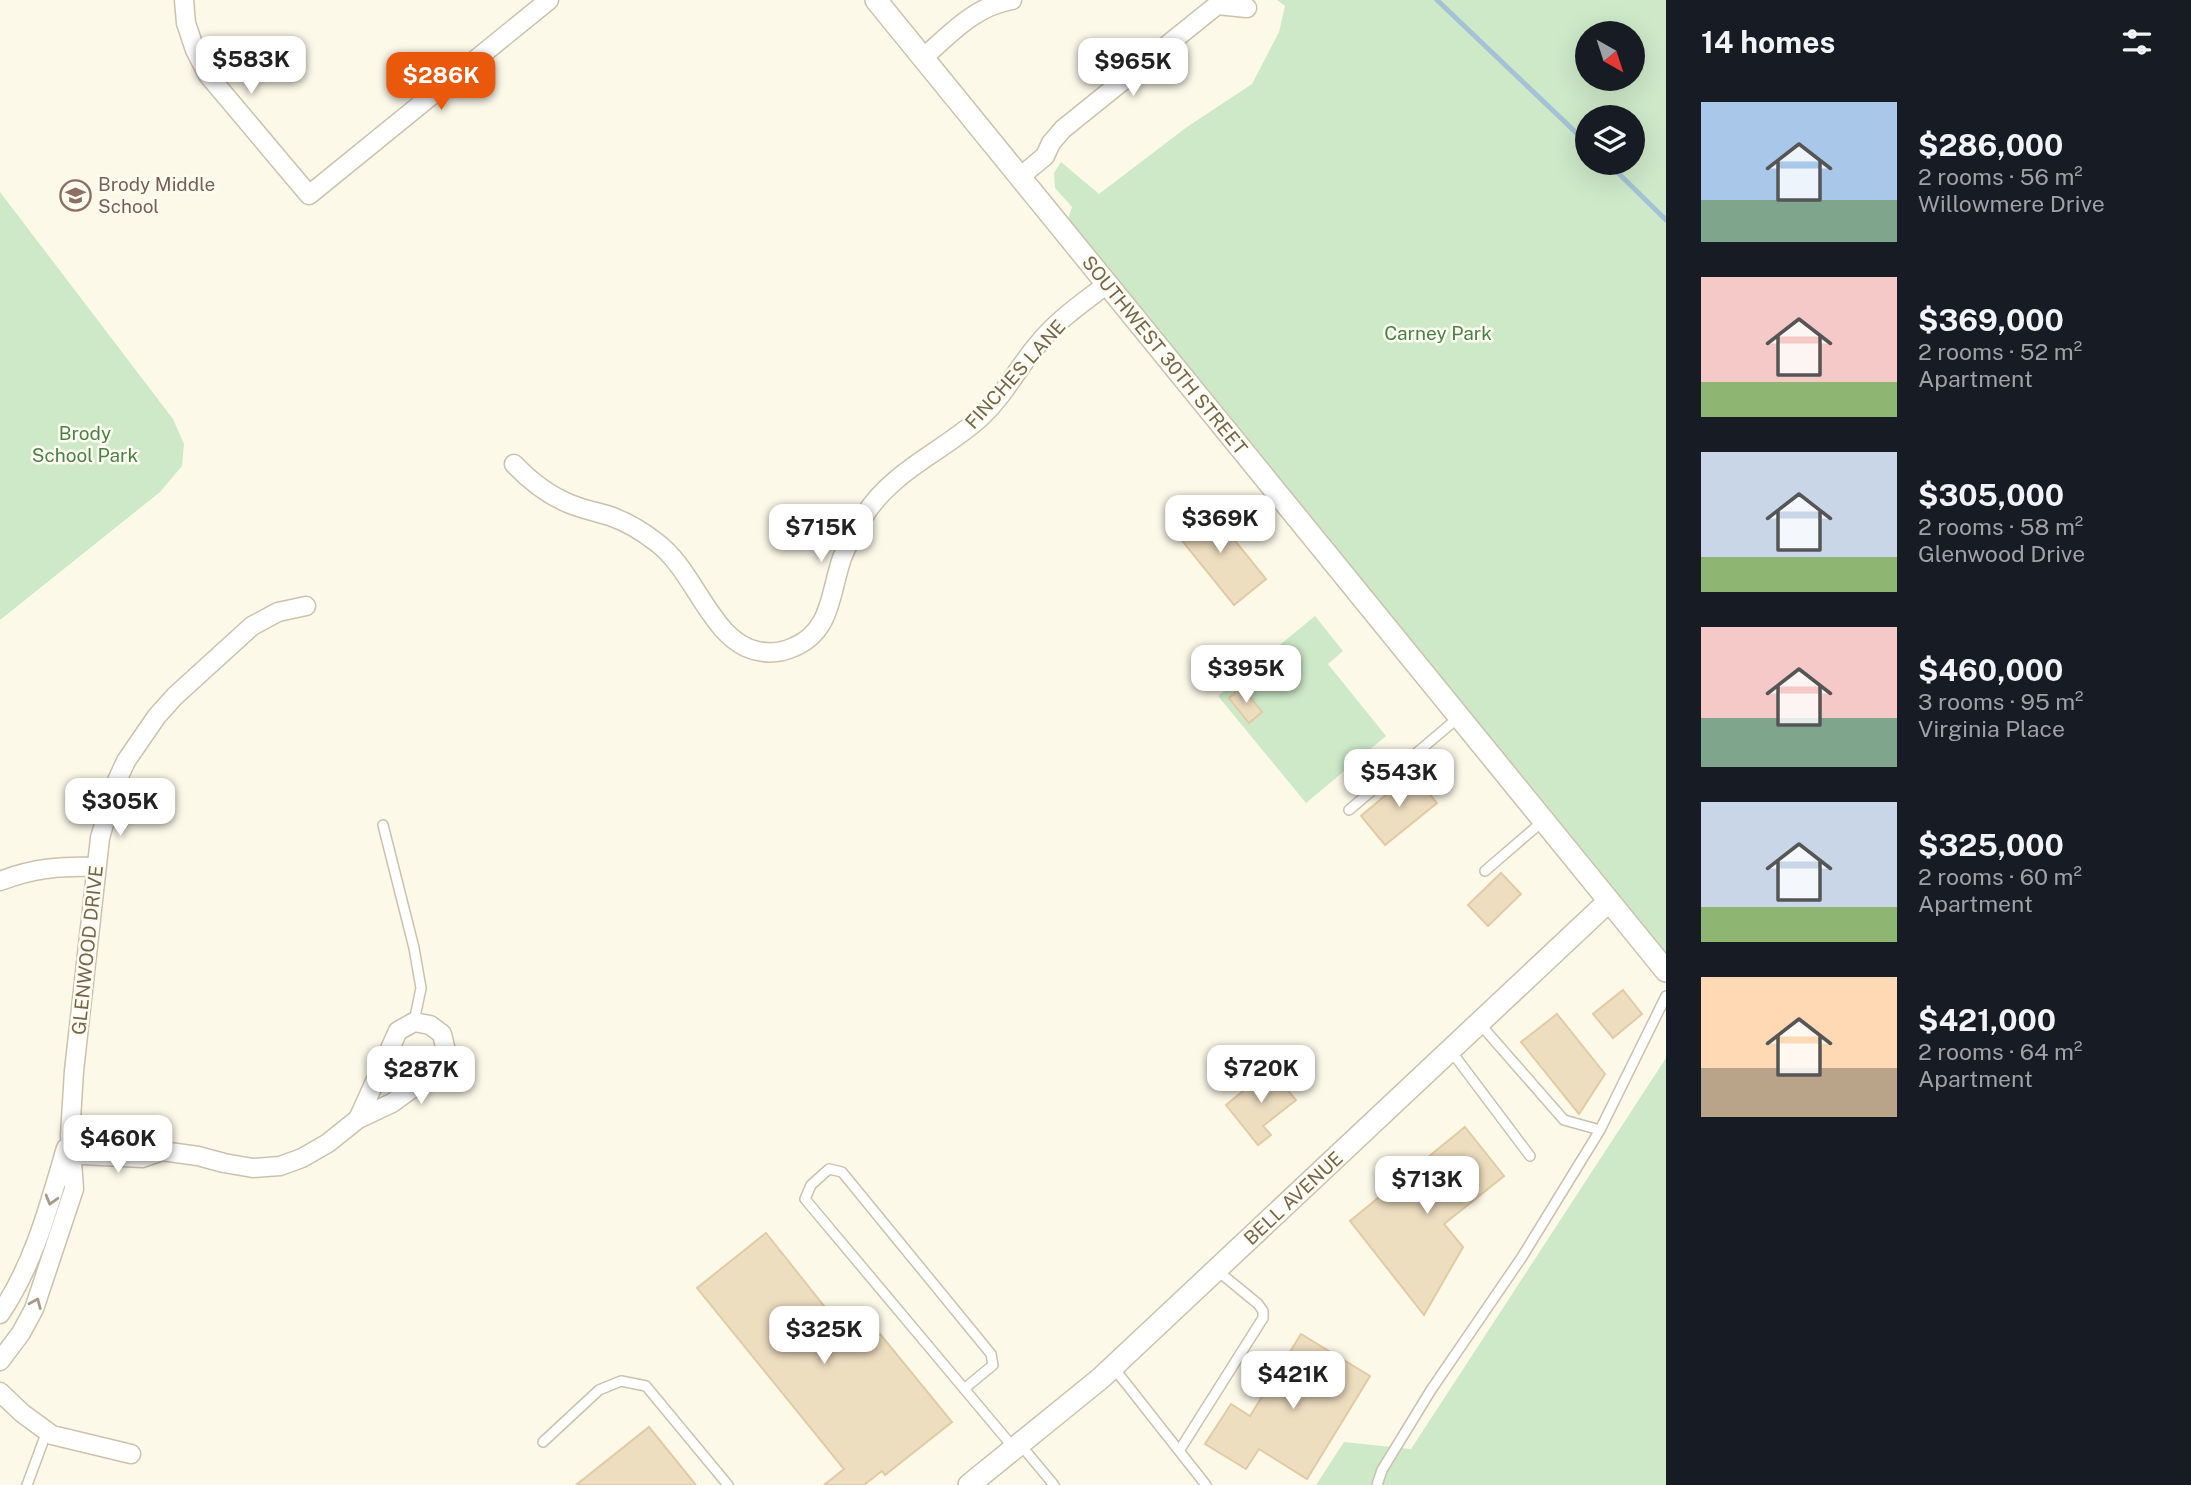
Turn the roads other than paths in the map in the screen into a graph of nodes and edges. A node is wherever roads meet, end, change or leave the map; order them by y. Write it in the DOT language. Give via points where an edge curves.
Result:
graph roads {
  1 [pos="184,0"];
  2 [pos="549,0"];
  3 [pos="876,0"];
  4 [pos="1012,0"];
  5 [pos="1247,8"];
  6 [pos="923,58"];
  7 [pos="1021,176"];
  8 [pos="1107,284"];
  9 [pos="514,464"];
  10 [pos="306,606"];
  11 [pos="1459,717"];
  12 [pos="1349,810"];
  13 [pos="1543,821"];
  14 [pos="383,825"];
  15 [pos="96,867"];
  16 [pos="1485,871"];
  17 [pos="0,881"];
  18 [pos="1608,901"];
  19 [pos="1666,971"];
  20 [pos="1666,996"];
  21 [pos="414,1022"];
  22 [pos="1479,1023"];
  23 [pos="1450,1050"];
  24 [pos="358,1119"];
  25 [pos="1600,1130"];
  26 [pos="68,1147"];
  27 [pos="1530,1156"];
  28 [pos="1216,1270"];
  29 [pos="0,1314"];
  30 [pos="0,1361"];
  31 [pos="1113,1367"];
  32 [pos="964,1389"];
  33 [pos="0,1392"];
  34 [pos="47,1431"];
  35 [pos="543,1442"];
  36 [pos="1017,1446"];
  37 [pos="1180,1451"];
  38 [pos="131,1454"];
  39 [pos="980,1479"];
  40 [pos="27,1485"];
  41 [pos="728,1485"];
  42 [pos="1054,1485"];
  43 [pos="1206,1485"];
  44 [pos="1377,1485"];
  1 -- 2 [label="street" via="186,23 208,75 309,195"];
  3 -- 6 [label="street, SOUTHWEST 30TH STREET"];
  4 -- 6 [label="street" via="973,14"];
  5 -- 7 [label="street" via="1217,5 1063,129 1045,156"];
  6 -- 7 [label="street, SOUTHWEST 30TH STREET"];
  7 -- 8 [label="street, SOUTHWEST 30TH STREET"];
  8 -- 9 [label="street, FINCHES LANE" via="1039,341 982,416 887,487 853,534 825,619 816,633 788,650 757,651 727,636 677,562 659,544 636,528 548,493"];
  8 -- 11 [label="street, SOUTHWEST 30TH STREET"];
  10 -- 15 [label="street, GLENWOOD DRIVE" via="278,612 252,626 157,716 115,785"];
  11 -- 12 [label="lane"];
  11 -- 13 [label="street, SOUTHWEST 30TH STREET"];
  13 -- 16 [label="lane"];
  13 -- 18 [label="street, SOUTHWEST 30TH STREET"];
  14 -- 21 [label="lane" via="421,988"];
  15 -- 17 [label="street" via="29,870"];
  15 -- 26 [label="street, GLENWOOD DRIVE"];
  18 -- 19 [label="street, SOUTHWEST 30TH STREET"];
  18 -- 22 [label="street, BELL AVENUE"];
  20 -- 25 [label="lane"];
  21 -- 24 [label="street" via="398,1031"];
  21 -- 24 [label="street" via="430,1025 442,1034 446,1051 440,1068 392,1103"];
  22 -- 23 [label="street, BELL AVENUE"];
  22 -- 25 [label="lane" via="1564,1120"];
  23 -- 27 [label="lane"];
  23 -- 28 [label="street, BELL AVENUE"];
  24 -- 26 [label="street" via="328,1143 280,1166 223,1163 162,1151 147,1140"];
  25 -- 44 [label="lane" via="1522,1257 1424,1401"];
  26 -- 29 [label="street, GLENWOOD DRIVE, one-way" via="28,1263"];
  30 -- 26 [label="street, GLENWOOD DRIVE, one-way" via="34,1309 74,1189"];
  28 -- 31 [label="street, BELL AVENUE"];
  28 -- 37 [label="lane" via="1258,1304 1263,1318"];
  31 -- 36 [label="street, BELL AVENUE"];
  31 -- 37 [label="lane"];
  32 -- 32 [label="lane" via="805,1199 811,1185 830,1168 842,1172 991,1354 993,1365"];
  32 -- 36 [label="lane"];
  33 -- 34 [label="street"];
  34 -- 38 [label="street"];
  34 -- 40 [label="lane"];
  35 -- 41 [label="lane" via="599,1390 621,1381 646,1386"];
  36 -- 39 [label="street, BELL AVENUE"];
  36 -- 42 [label="lane"];
  37 -- 43 [label="lane"];
}
